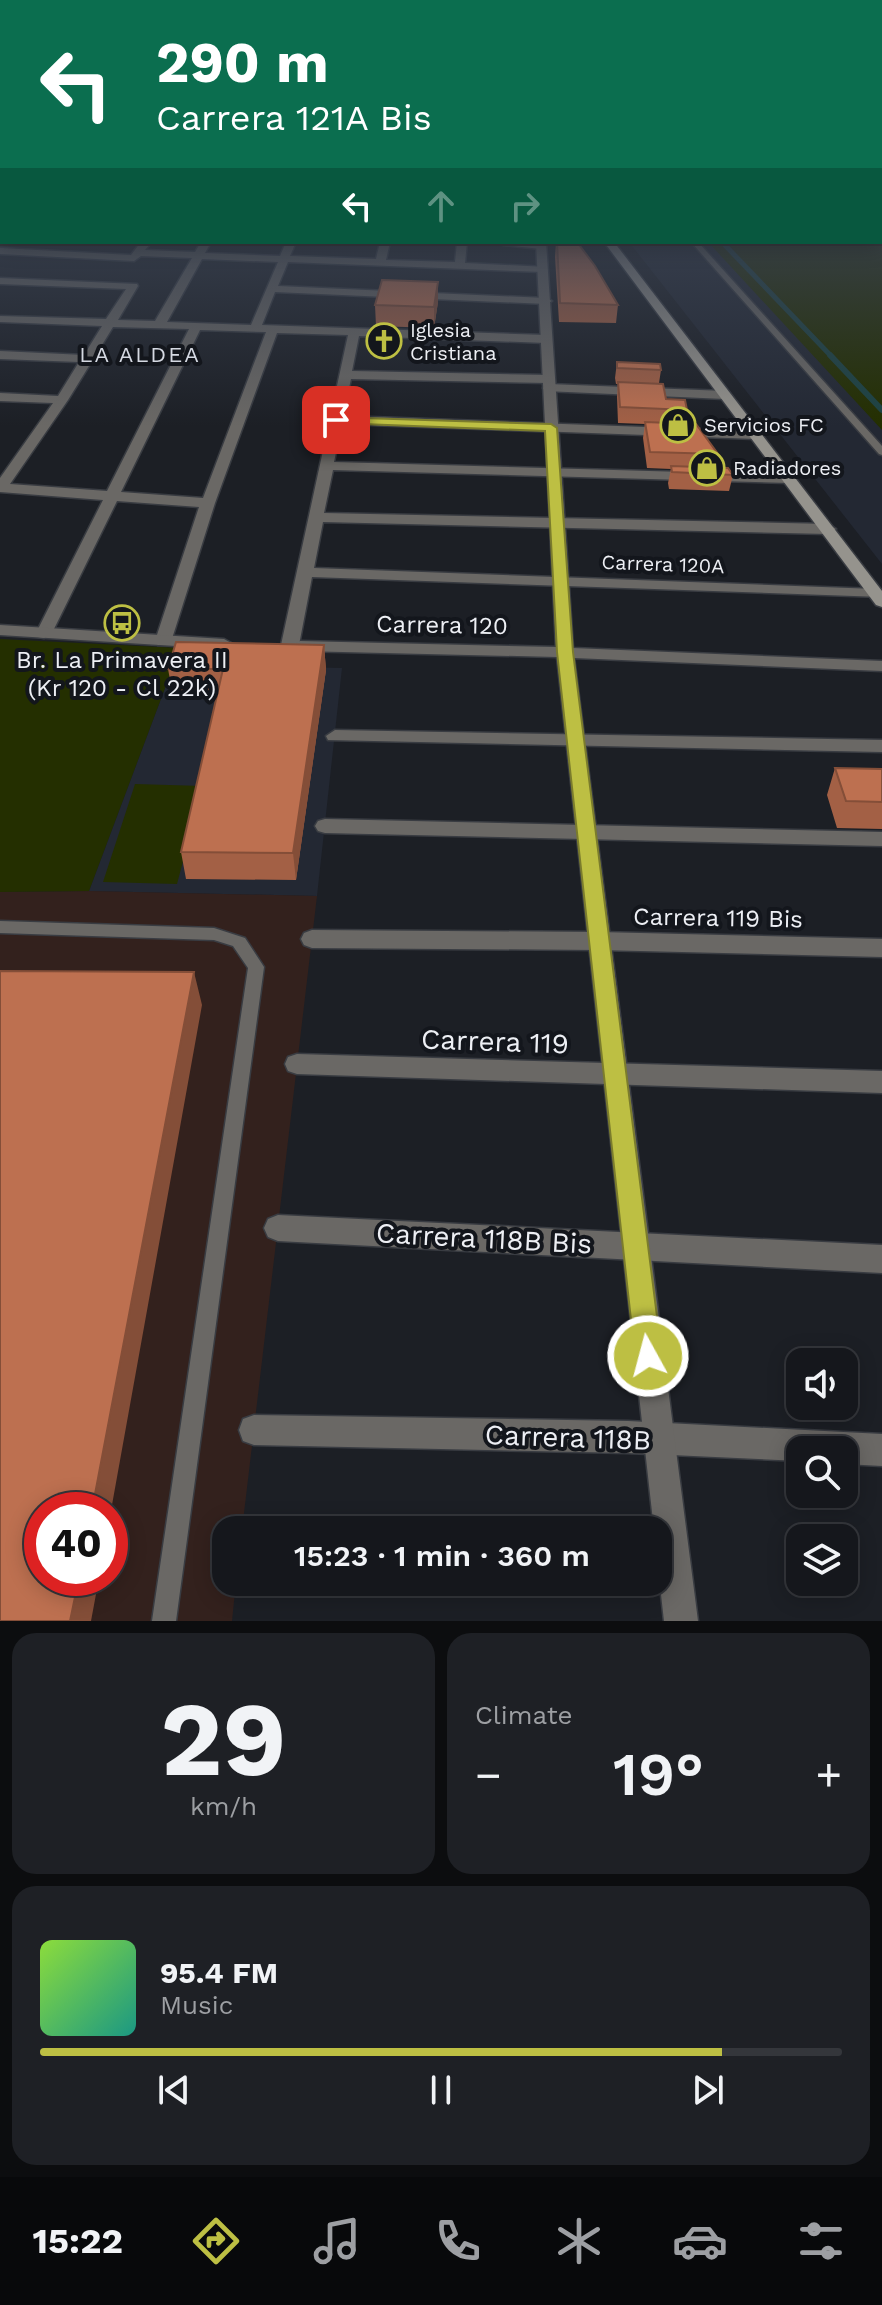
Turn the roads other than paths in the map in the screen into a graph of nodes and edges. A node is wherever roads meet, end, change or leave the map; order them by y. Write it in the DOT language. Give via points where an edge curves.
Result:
graph roads {
  1 [pos="188,275"];
  2 [pos="277,275"];
  3 [pos="544,275"];
  4 [pos="634,275"];
  5 [pos="723,275"];
  6 [pos="0,281"];
  7 [pos="271,289"];
  8 [pos="546,301"];
  9 [pos="0,319"];
  10 [pos="110,323"];
  11 [pos="159,325"];
  12 [pos="196,326"];
  13 [pos="255,328"];
  14 [pos="273,329"];
  15 [pos="354,332"];
  16 [pos="546,339"];
  17 [pos="0,355"];
  18 [pos="87,359"];
  19 [pos="346,375"];
  20 [pos="548,384"];
  21 [pos="725,395"];
  22 [pos="0,397"];
  23 [pos="62,400"];
  24 [pos="336,420"];
  25 [pos="551,428"];
  26 [pos="756,435"];
  27 [pos="882,452"];
  28 [pos="327,466"];
  29 [pos="554,472"];
  30 [pos="789,479"];
  31 [pos="0,488"];
  32 [pos="112,496"];
  33 [pos="208,503"];
  34 [pos="316,517"];
  35 [pos="557,522"];
  36 [pos="828,529"];
  37 [pos="305,572"];
  38 [pos="561,582"];
  39 [pos="879,598"];
  40 [pos="0,630"];
  41 [pos="44,633"];
  42 [pos="164,641"];
  43 [pos="245,644"];
  44 [pos="565,652"];
  45 [pos="882,666"];
  46 [pos="335,736"];
  47 [pos="575,739"];
  48 [pos="882,746"];
  49 [pos="325,826"];
  50 [pos="586,831"];
  51 [pos="882,839"];
  52 [pos="0,927"];
  53 [pos="312,939"];
  54 [pos="599,941"];
  55 [pos="882,948"];
  56 [pos="297,1064"];
  57 [pos="615,1075"];
  58 [pos="882,1082"];
  59 [pos="278,1228"];
  60 [pos="635,1245"];
  61 [pos="882,1259"];
  62 [pos="254,1430"];
  63 [pos="659,1439"];
  64 [pos="882,1450"];
  65 [pos="164,1621"];
  66 [pos="681,1621"];
  1 -- 11 [label="street"];
  2 -- 7 [label="street"];
  3 -- 8 [label="street"];
  4 -- 21 [label="main road"];
  5 -- 27 [label="lane"];
  6 -- 10 [label="street" via="133,286"];
  7 -- 8 [label="street"];
  7 -- 13 [label="street"];
  8 -- 16 [label="street"];
  9 -- 10 [label="street"];
  10 -- 11 [label="street"];
  10 -- 18 [label="street"];
  11 -- 12 [label="street"];
  12 -- 13 [label="street"];
  12 -- 32 [label="street"];
  13 -- 14 [label="street"];
  14 -- 15 [label="street"];
  14 -- 33 [label="street"];
  15 -- 16 [label="street"];
  15 -- 19 [label="street"];
  16 -- 20 [label="street"];
  17 -- 18 [label="street"];
  18 -- 23 [label="street"];
  19 -- 20 [label="street"];
  19 -- 24 [label="street"];
  20 -- 21 [label="street"];
  20 -- 25 [label="street"];
  21 -- 26 [label="main road"];
  22 -- 23 [label="street"];
  23 -- 31 [label="street"];
  24 -- 25 [label="street"];
  24 -- 28 [label="street"];
  25 -- 26 [label="street"];
  25 -- 29 [label="street"];
  26 -- 30 [label="main road"];
  28 -- 29 [label="street"];
  28 -- 34 [label="street"];
  29 -- 30 [label="street"];
  29 -- 35 [label="street"];
  30 -- 36 [label="main road"];
  31 -- 32 [label="street"];
  32 -- 33 [label="street"];
  32 -- 41 [label="street"];
  33 -- 42 [label="street"];
  34 -- 35 [label="street"];
  34 -- 37 [label="street"];
  35 -- 36 [label="street"];
  35 -- 38 [label="street"];
  36 -- 39 [label="main road"];
  37 -- 38 [label="street, Carrera 120A"];
  37 -- 44 [label="street, Carrera 120" via="282,645"];
  38 -- 39 [label="street, Carrera 120A"];
  38 -- 44 [label="street"];
  40 -- 41 [label="street"];
  41 -- 42 [label="street"];
  42 -- 43 [label="street"];
  44 -- 45 [label="street, Carrera 120"];
  44 -- 47 [label="street"];
  46 -- 47 [label="street"];
  47 -- 48 [label="street"];
  47 -- 50 [label="street"];
  49 -- 50 [label="street"];
  50 -- 51 [label="street"];
  50 -- 54 [label="street"];
  52 -- 65 [label="lane" via="214,934 239,942 256,967"];
  53 -- 54 [label="street, Carrera 119 Bis"];
  54 -- 55 [label="street, Carrera 119 Bis"];
  54 -- 57 [label="street"];
  56 -- 57 [label="street, Carrera 119"];
  57 -- 58 [label="street, Carrera 119"];
  57 -- 60 [label="street"];
  59 -- 60 [label="street, Carrera 118B Bis"];
  60 -- 61 [label="street, Carrera 118B Bis"];
  60 -- 63 [label="street"];
  62 -- 63 [label="street, Carrera 118B"];
  63 -- 64 [label="street, Carrera 118B"];
  63 -- 66 [label="street"];
}
